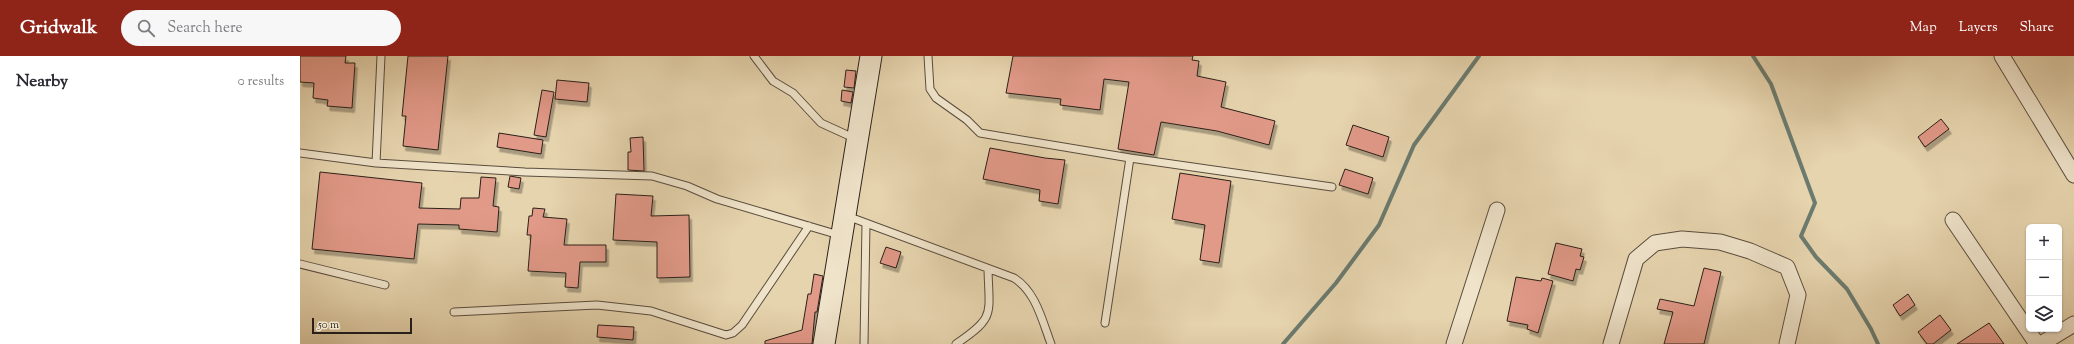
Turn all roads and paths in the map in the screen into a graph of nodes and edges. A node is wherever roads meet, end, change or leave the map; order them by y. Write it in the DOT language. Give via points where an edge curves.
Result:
graph roads {
  1 [pos="381,56"];
  2 [pos="754,56"];
  3 [pos="871,56"];
  4 [pos="928,56"];
  5 [pos="2002,56"];
  6 [pos="857,139"];
  7 [pos="300,153"];
  8 [pos="1130,158"];
  9 [pos="376,163"];
  10 [pos="2074,175"];
  11 [pos="1332,187"];
  12 [pos="1497,210"];
  13 [pos="845,215"];
  14 [pos="1953,220"];
  15 [pos="866,223"];
  16 [pos="809,226"];
  17 [pos="841,236"];
  18 [pos="300,264"];
  19 [pos="988,270"];
  20 [pos="385,285"];
  21 [pos="454,312"];
  22 [pos="1105,323"];
  23 [pos="2074,324"];
  24 [pos="824,344"];
  25 [pos="864,344"];
  26 [pos="956,344"];
  27 [pos="1051,344"];
  28 [pos="1454,344"];
  29 [pos="1610,344"];
  30 [pos="1787,344"];
  31 [pos="2037,344"];
  32 [pos="2041,344"];
  1 -- 9 [label="lane"];
  2 -- 6 [label="lane" via="773,81 793,93 821,123"];
  3 -- 6 [label="street"];
  4 -- 8 [label="lane" via="930,89 936,98 967,120 980,133"];
  5 -- 10 [label="street"];
  6 -- 13 [label="street"];
  7 -- 9 [label="lane"];
  8 -- 11 [label="lane"];
  8 -- 22 [label="lane"];
  9 -- 16 [label="lane" via="652,176"];
  12 -- 28 [label="street"];
  13 -- 15 [label="lane"];
  13 -- 17 [label="street"];
  14 -- 31 [label="street"];
  15 -- 19 [label="lane"];
  15 -- 25 [label="lane"];
  16 -- 17 [label="lane"];
  16 -- 21 [label="lane" via="742,325 733,333 726,335 651,311 597,305"];
  17 -- 24 [label="street"];
  18 -- 20 [label="lane"];
  19 -- 26 [label="lane" via="989,313 977,330"];
  19 -- 27 [label="lane" via="1014,278 1030,292"];
  23 -- 32 [label="street"];
  29 -- 30 [label="street" via="1636,258 1655,243 1682,239 1720,242 1761,255 1787,267 1798,295"];
}
